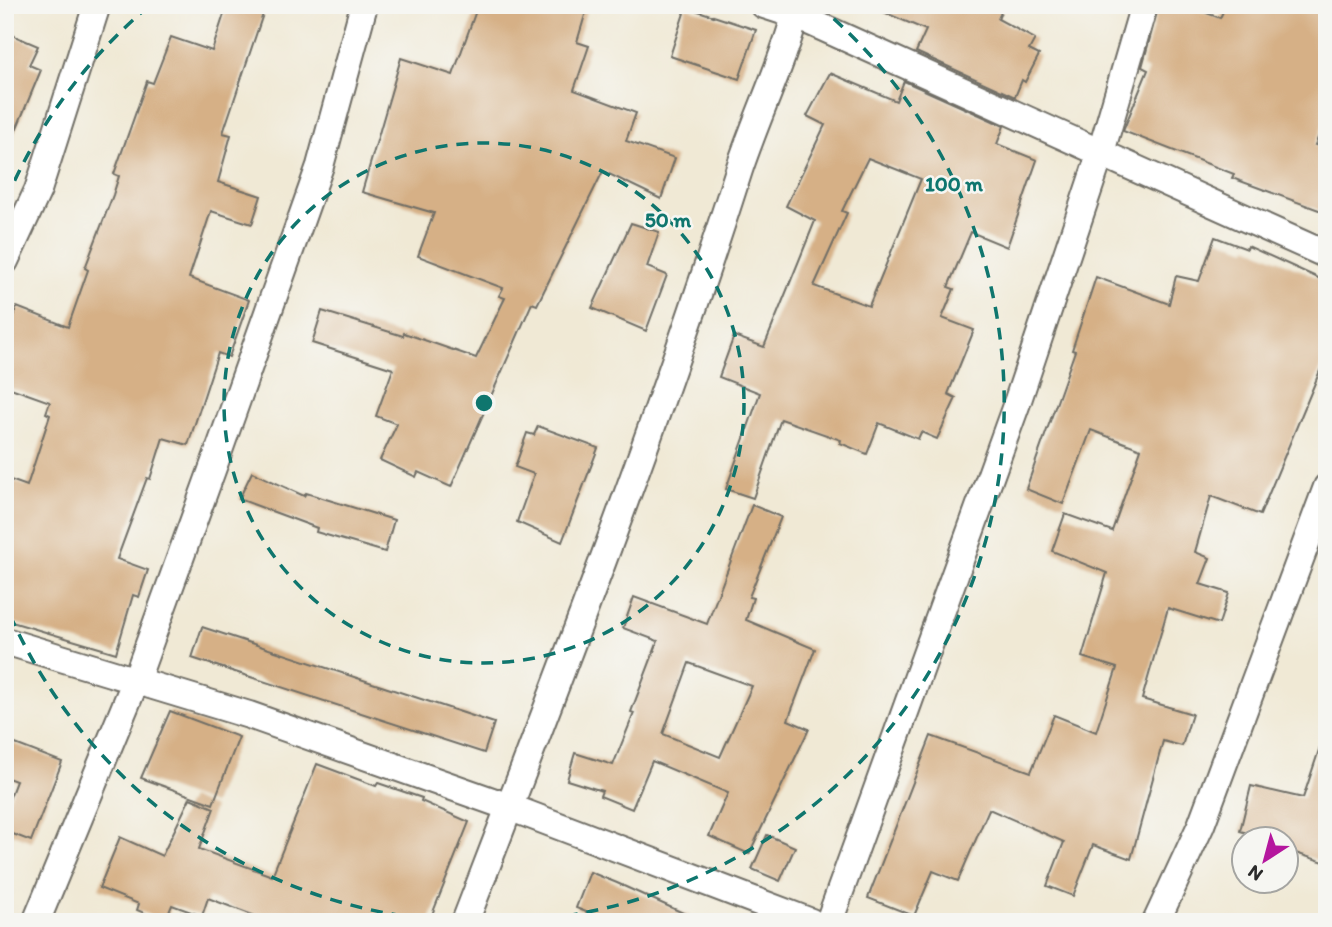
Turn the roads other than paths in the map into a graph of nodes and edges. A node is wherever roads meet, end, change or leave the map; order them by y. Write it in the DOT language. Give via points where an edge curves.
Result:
graph roads {
  1 [pos="97,5"];
  2 [pos="364,5"];
  3 [pos="764,5"];
  4 [pos="1144,5"];
  5 [pos="797,10"];
  6 [pos="1101,152"];
  7 [pos="1327,255"];
  8 [pos="5,261"];
  9 [pos="1327,487"];
  10 [pos="5,641"];
  11 [pos="136,680"];
  12 [pos="509,807"];
  13 [pos="36,922"];
  14 [pos="464,922"];
  15 [pos="811,922"];
  16 [pos="829,922"];
  17 [pos="1157,922"];
  1 -- 8 [label="street" via="38,190"];
  2 -- 11 [label="street" via="320,166"];
  3 -- 5 [label="street"];
  4 -- 6 [label="street"];
  5 -- 6 [label="street"];
  5 -- 12 [label="street" via="758,112 705,276"];
  6 -- 7 [label="street"];
  6 -- 16 [label="street" via="1018,400"];
  9 -- 17 [label="street" via="1201,825"];
  10 -- 11 [label="street"];
  11 -- 12 [label="street" via="250,715"];
  11 -- 13 [label="street"];
  12 -- 14 [label="street"];
  12 -- 15 [label="street"];
}
